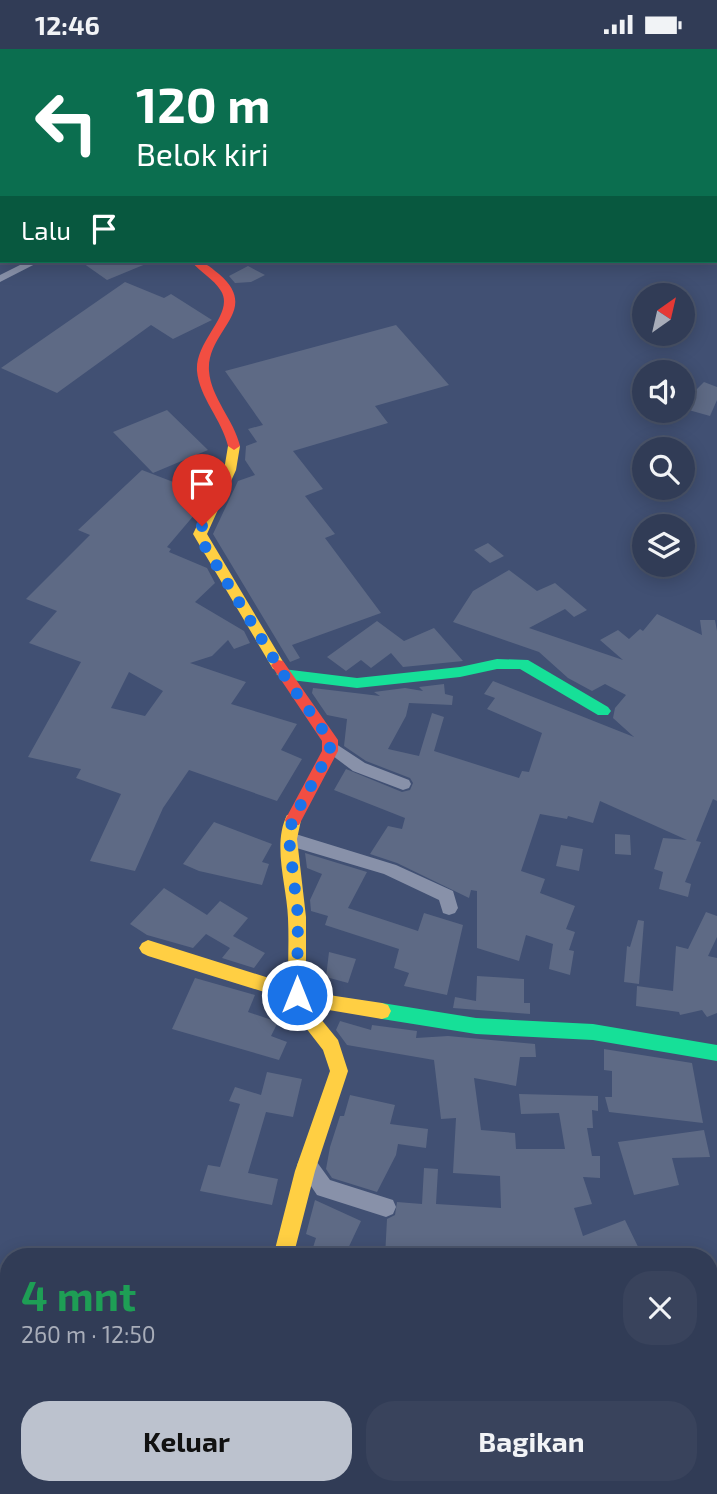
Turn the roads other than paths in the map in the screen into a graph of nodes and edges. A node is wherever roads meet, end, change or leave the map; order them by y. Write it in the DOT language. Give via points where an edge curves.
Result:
graph roads {
  1 [pos="32,263"];
  2 [pos="198,263"];
  3 [pos="0,279"];
  4 [pos="283,674"];
  5 [pos="603,711"];
  6 [pos="330,746"];
  7 [pos="403,784"];
  8 [pos="289,839"];
  9 [pos="449,908"];
  10 [pos="148,948"];
  11 [pos="297,995"];
  12 [pos="717,1053"];
  13 [pos="307,1165"];
  14 [pos="386,1207"];
  15 [pos="285,1248"];
  1 -- 3 [label="street"];
  2 -- 4 [label="street" via="228,287 231,298 229,314 205,357 203,370 227,421 234,458 200,534"];
  4 -- 5 [label="street" via="357,683 523,664"];
  4 -- 6 [label="street" via="323,727"];
  6 -- 7 [label="street" via="359,767"];
  6 -- 8 [label="street" via="292,821"];
  8 -- 9 [label="street" via="429,887 447,896"];
  8 -- 11 [label="street" via="298,916"];
  10 -- 11 [label="street"];
  11 -- 12 [label="street" via="476,1026 593,1031"];
  11 -- 13 [label="street" via="338,1064 337,1082"];
  13 -- 14 [label="street" via="324,1188"];
  13 -- 15 [label="street"];
}
